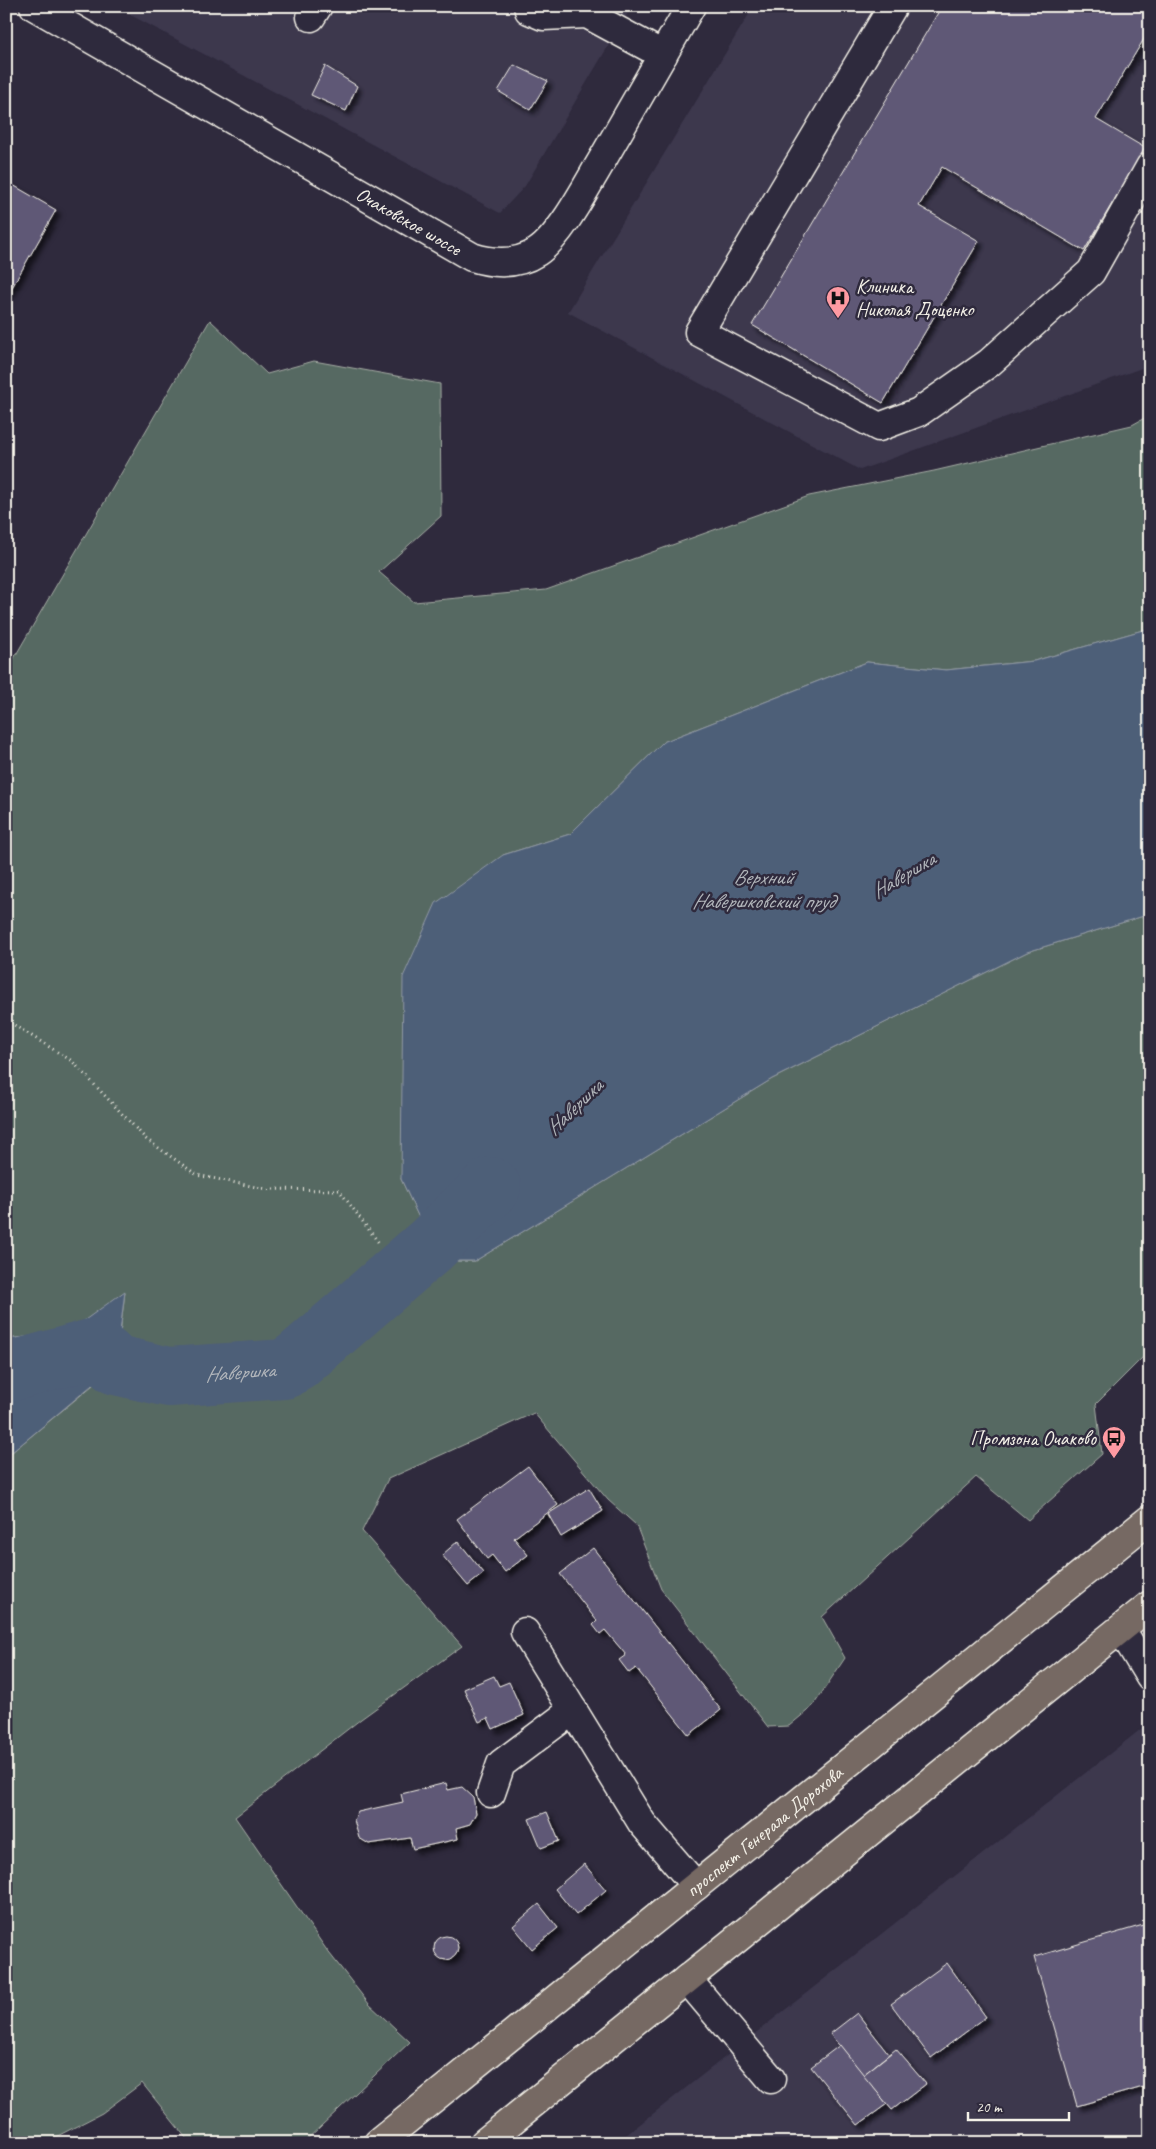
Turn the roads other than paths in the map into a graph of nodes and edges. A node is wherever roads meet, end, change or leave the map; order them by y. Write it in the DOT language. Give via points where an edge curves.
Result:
graph roads {
  1 [pos="34,6"];
  2 [pos="528,6"];
  3 [pos="691,6"];
  4 [pos="893,6"];
  5 [pos="663,56"];
  6 [pos="1150,167"];
  7 [pos="1150,1519"];
  8 [pos="1150,1605"];
  9 [pos="1121,1628"];
  10 [pos="525,1632"];
  11 [pos="1150,1678"];
  12 [pos="572,1710"];
  13 [pos="491,1793"];
  14 [pos="696,1886"];
  15 [pos="687,1979"];
  16 [pos="771,2079"];
  17 [pos="378,2143"];
  18 [pos="484,2143"];
  1 -- 5 [label="street, Очаковское шоссе" via="472,257 497,263 527,258 551,239 574,207"];
  2 -- 5 [label="street" via="529,10 543,16 588,14"];
  3 -- 5 [label="street, Очаковское шоссе"];
  4 -- 6 [label="street" via="699,332 879,427 919,412 989,363 1091,272"];
  7 -- 14 [label="main road, проспект Генерала Дорохова"];
  8 -- 9 [label="main road"];
  9 -- 11 [label="street"];
  9 -- 15 [label="main road"];
  10 -- 12 [label="street"];
  12 -- 13 [label="street" via="501,1764"];
  12 -- 14 [label="street" via="642,1823"];
  14 -- 17 [label="main road, проспект Генерала Дорохова"];
  15 -- 16 [label="street"];
  15 -- 18 [label="main road"];
}
